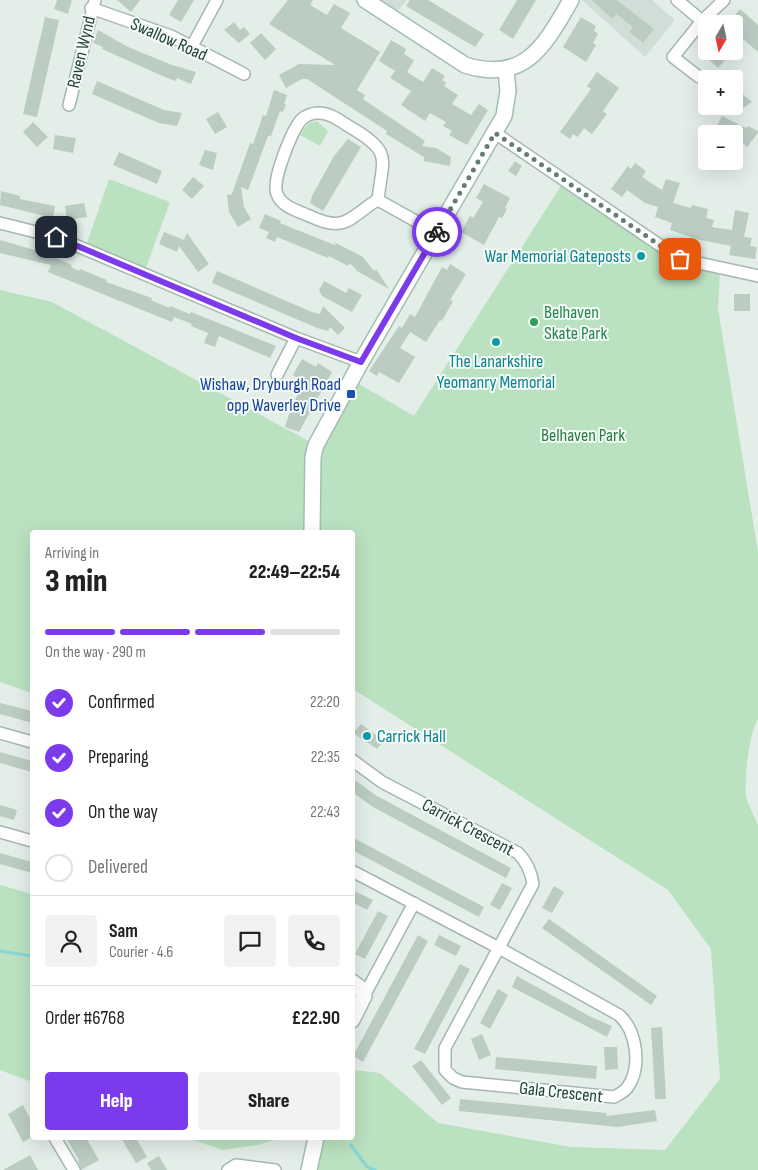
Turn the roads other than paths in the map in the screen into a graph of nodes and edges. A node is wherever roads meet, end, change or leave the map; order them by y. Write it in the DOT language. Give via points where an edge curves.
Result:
graph roads {
  1 [pos="217,0"];
  2 [pos="365,0"];
  3 [pos="571,0"];
  4 [pos="677,0"];
  5 [pos="724,0"];
  6 [pos="93,4"];
  7 [pos="709,15"];
  8 [pos="698,18"];
  9 [pos="698,27"];
  10 [pos="191,48"];
  11 [pos="506,70"];
  12 [pos="244,74"];
  13 [pos="698,76"];
  14 [pos="70,105"];
  15 [pos="495,133"];
  16 [pos="378,200"];
  17 [pos="0,223"];
  18 [pos="437,233"];
  19 [pos="758,276"];
  20 [pos="296,338"];
  21 [pos="361,362"];
  22 [pos="277,375"];
  23 [pos="312,530"];
  24 [pos="0,732"];
  25 [pos="30,741"];
  26 [pos="355,762"];
  27 [pos="0,832"];
  28 [pos="30,840"];
  29 [pos="355,872"];
  30 [pos="414,903"];
  31 [pos="500,948"];
  32 [pos="355,984"];
  33 [pos="364,996"];
  34 [pos="355,1014"];
  35 [pos="56,1140"];
  36 [pos="316,1140"];
  37 [pos="74,1170"];
  38 [pos="228,1170"];
  39 [pos="275,1170"];
  40 [pos="309,1170"];
  1 -- 10 [label="street"];
  2 -- 11 [label="street" via="465,65 483,71"];
  3 -- 11 [label="street" via="543,46 521,64"];
  4 -- 8 [label="street"];
  5 -- 7 [label="street"];
  6 -- 10 [label="street, Swallow Road"];
  6 -- 14 [label="street, Raven Wynd"];
  9 -- 13 [label="street" via="673,57"];
  10 -- 12 [label="street, Swallow Road"];
  11 -- 15 [label="street" via="508,105"];
  15 -- 18 [label="street"];
  15 -- 19 [label="street" via="680,259"];
  16 -- 16 [label="street" via="383,164 375,143 327,114 317,113 302,119 275,181 281,201 334,224 348,221 365,206"];
  16 -- 18 [label="street"];
  17 -- 20 [label="street" via="56,237"];
  18 -- 21 [label="street"];
  20 -- 21 [label="street"];
  20 -- 22 [label="street"];
  21 -- 23 [label="street" via="316,446"];
  24 -- 25 [label="street"];
  26 -- 31 [label="street, Carrick Crescent" via="382,782 518,853 526,861 533,884"];
  27 -- 28 [label="street"];
  29 -- 30 [label="street, Gala Crescent"];
  30 -- 31 [label="street, Gala Crescent"];
  30 -- 33 [label="street"];
  31 -- 31 [label="street, Gala Crescent" via="445,1048 445,1070 462,1082 614,1097 626,1090 636,1064 631,1031 626,1021"];
  32 -- 33 [label="street"];
  33 -- 34 [label="street"];
  35 -- 37 [label="street"];
  36 -- 40 [label="street"];
  38 -- 39 [label="street" via="236,1166"];
}
